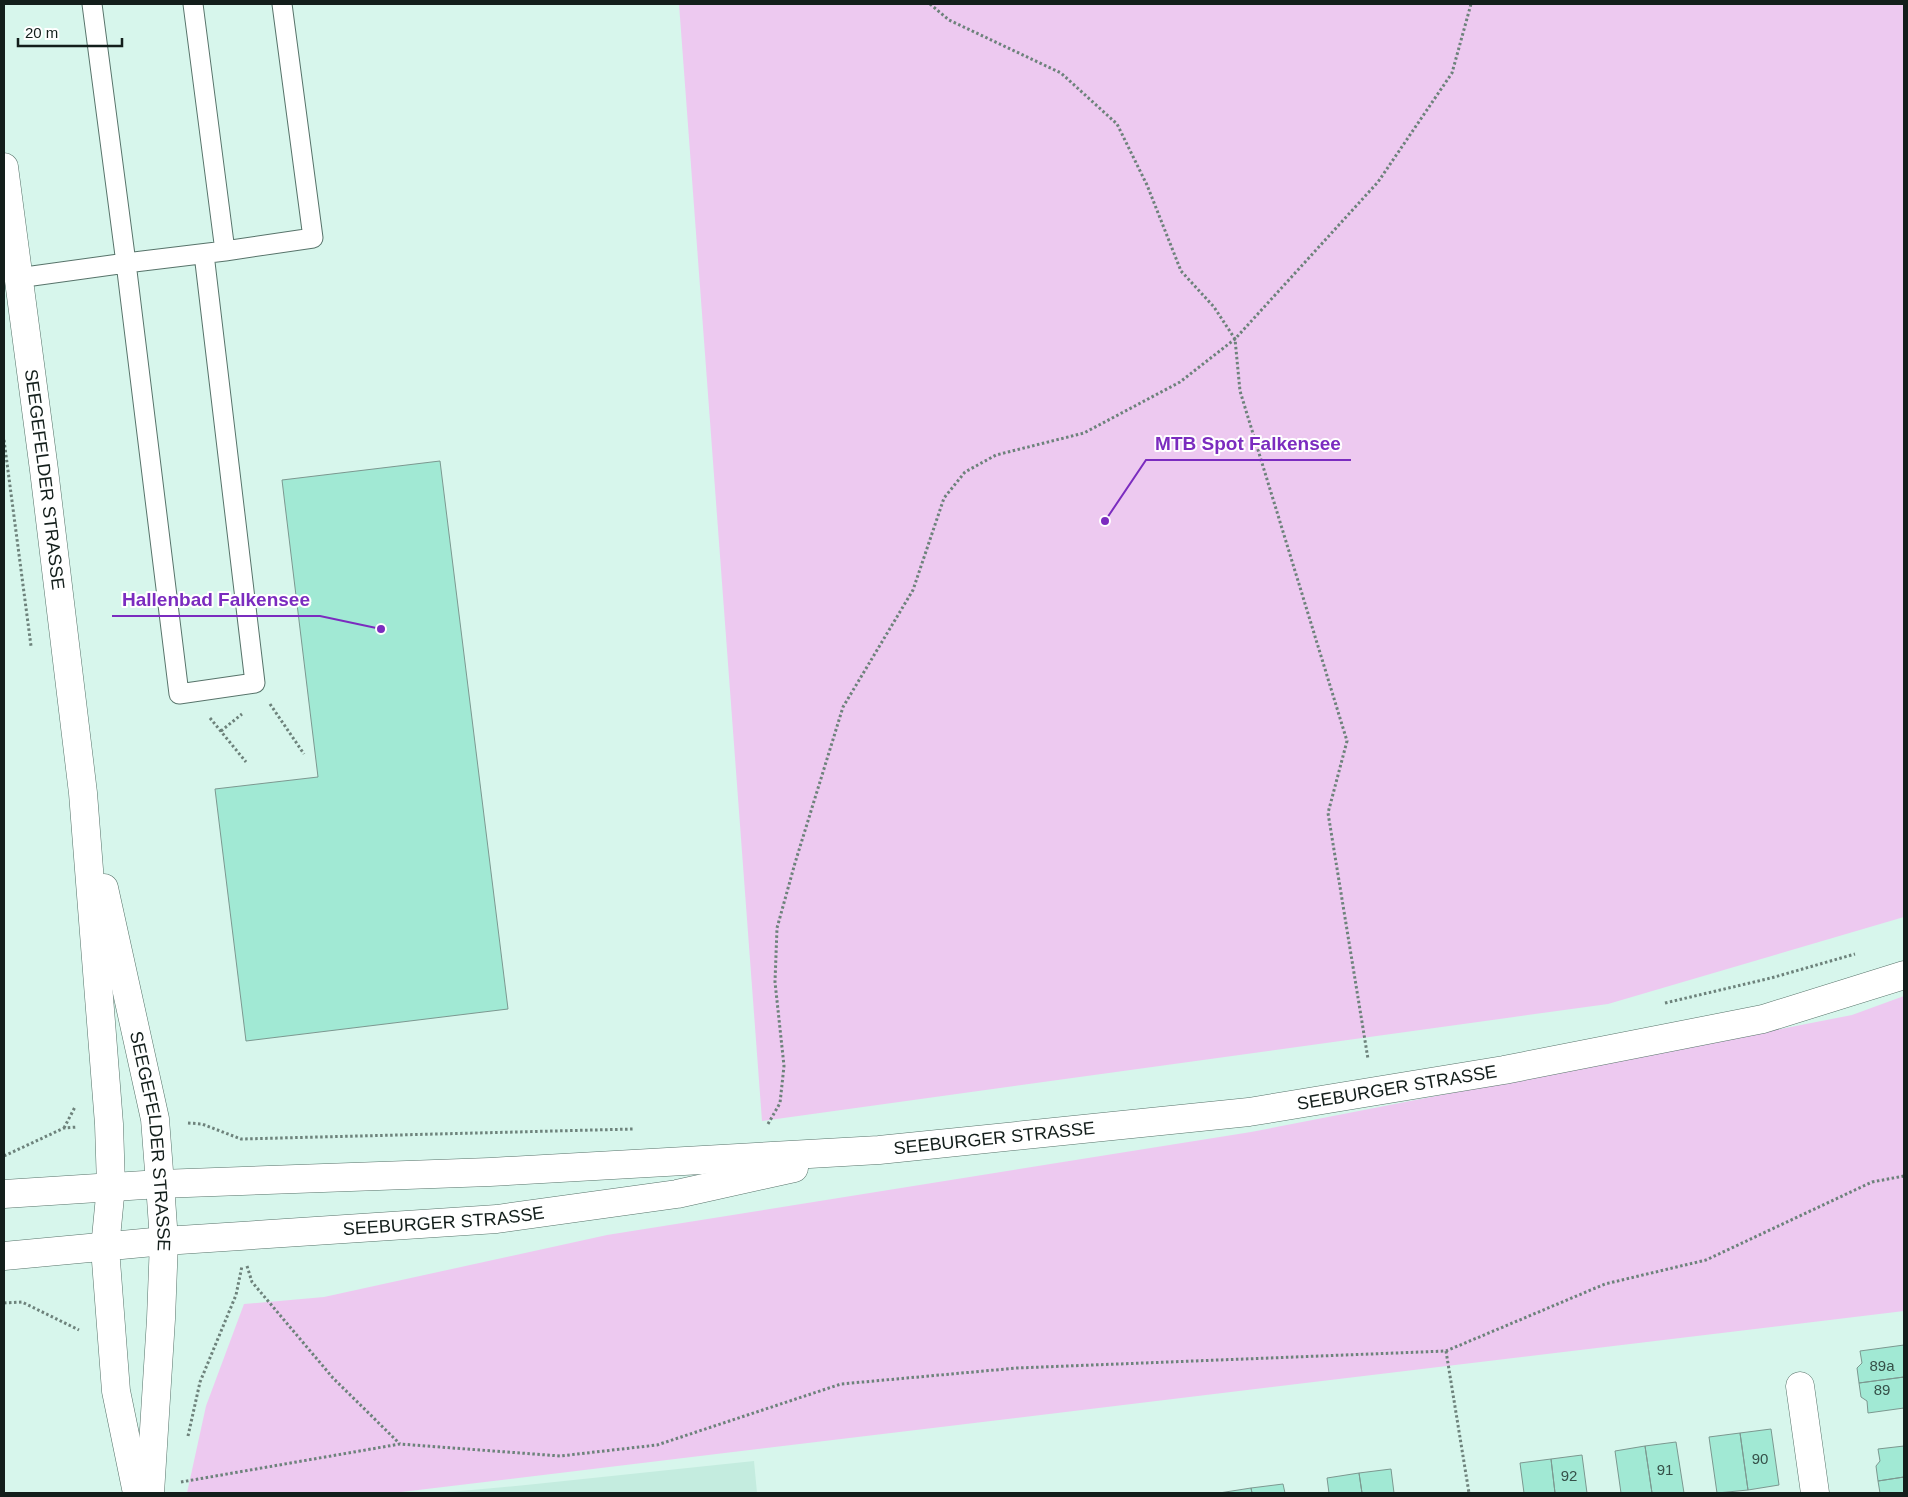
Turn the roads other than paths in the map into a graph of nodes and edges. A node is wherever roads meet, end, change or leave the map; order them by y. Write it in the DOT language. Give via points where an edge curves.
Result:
graph roads {
  1 [pos="92,4"];
  2 [pos="192,4"];
  3 [pos="282,4"];
  4 [pos="4,167"];
  5 [pos="225,251"];
  6 [pos="204,254"];
  7 [pos="126,263"];
  8 [pos="18,278"];
  9 [pos="83,793"];
  10 [pos="1904,975"];
  11 [pos="879,1150"];
  12 [pos="160,1184"];
  13 [pos="110,1186"];
  14 [pos="4,1194"];
  15 [pos="164,1242"];
  16 [pos="105,1248"];
  17 [pos="4,1256"];
  18 [pos="1800,1386"];
  19 [pos="137,1493"];
  20 [pos="150,1493"];
  21 [pos="1815,1493"];
  1 -- 7 [label="lane"];
  2 -- 5 [label="lane"];
  3 -- 5 [label="lane" via="313,238"];
  4 -- 8 [label="main road, SEEGEFELDER STRASSE"];
  5 -- 6 [label="lane"];
  6 -- 7 [label="lane"];
  6 -- 7 [label="lane" via="255,683 189,693 180,694"];
  7 -- 8 [label="lane"];
  8 -- 9 [label="main road, SEEGEFELDER STRASSE"];
  9 -- 12 [label="main road, SEEGEFELDER STRASSE" via="155,1119"];
  9 -- 13 [label="main road, SEEGEFELDER STRASSE" via="109,1124"];
  10 -- 11 [label="main road, SEEBURGER STRASSE" via="1763,1019 1504,1070 1249,1112"];
  11 -- 12 [label="main road, SEEBURGER STRASSE" via="490,1172"];
  11 -- 15 [label="main road, SEEBURGER STRASSE" via="677,1194 497,1219 244,1246"];
  12 -- 13 [label="main road, SEEBURGER STRASSE"];
  12 -- 15 [label="main road, SEEGEFELDER STRASSE"];
  13 -- 14 [label="main road, SEEBURGER STRASSE"];
  13 -- 16 [label="main road, SEEGEFELDER STRASSE"];
  15 -- 16 [label="main road, SEEBURGER STRASSE"];
  15 -- 20 [label="main road, SEEGEFELDER STRASSE"];
  16 -- 17 [label="main road, SEEBURGER STRASSE"];
  16 -- 19 [label="main road, SEEGEFELDER STRASSE" via="116,1391"];
  18 -- 21 [label="main road"];
}
